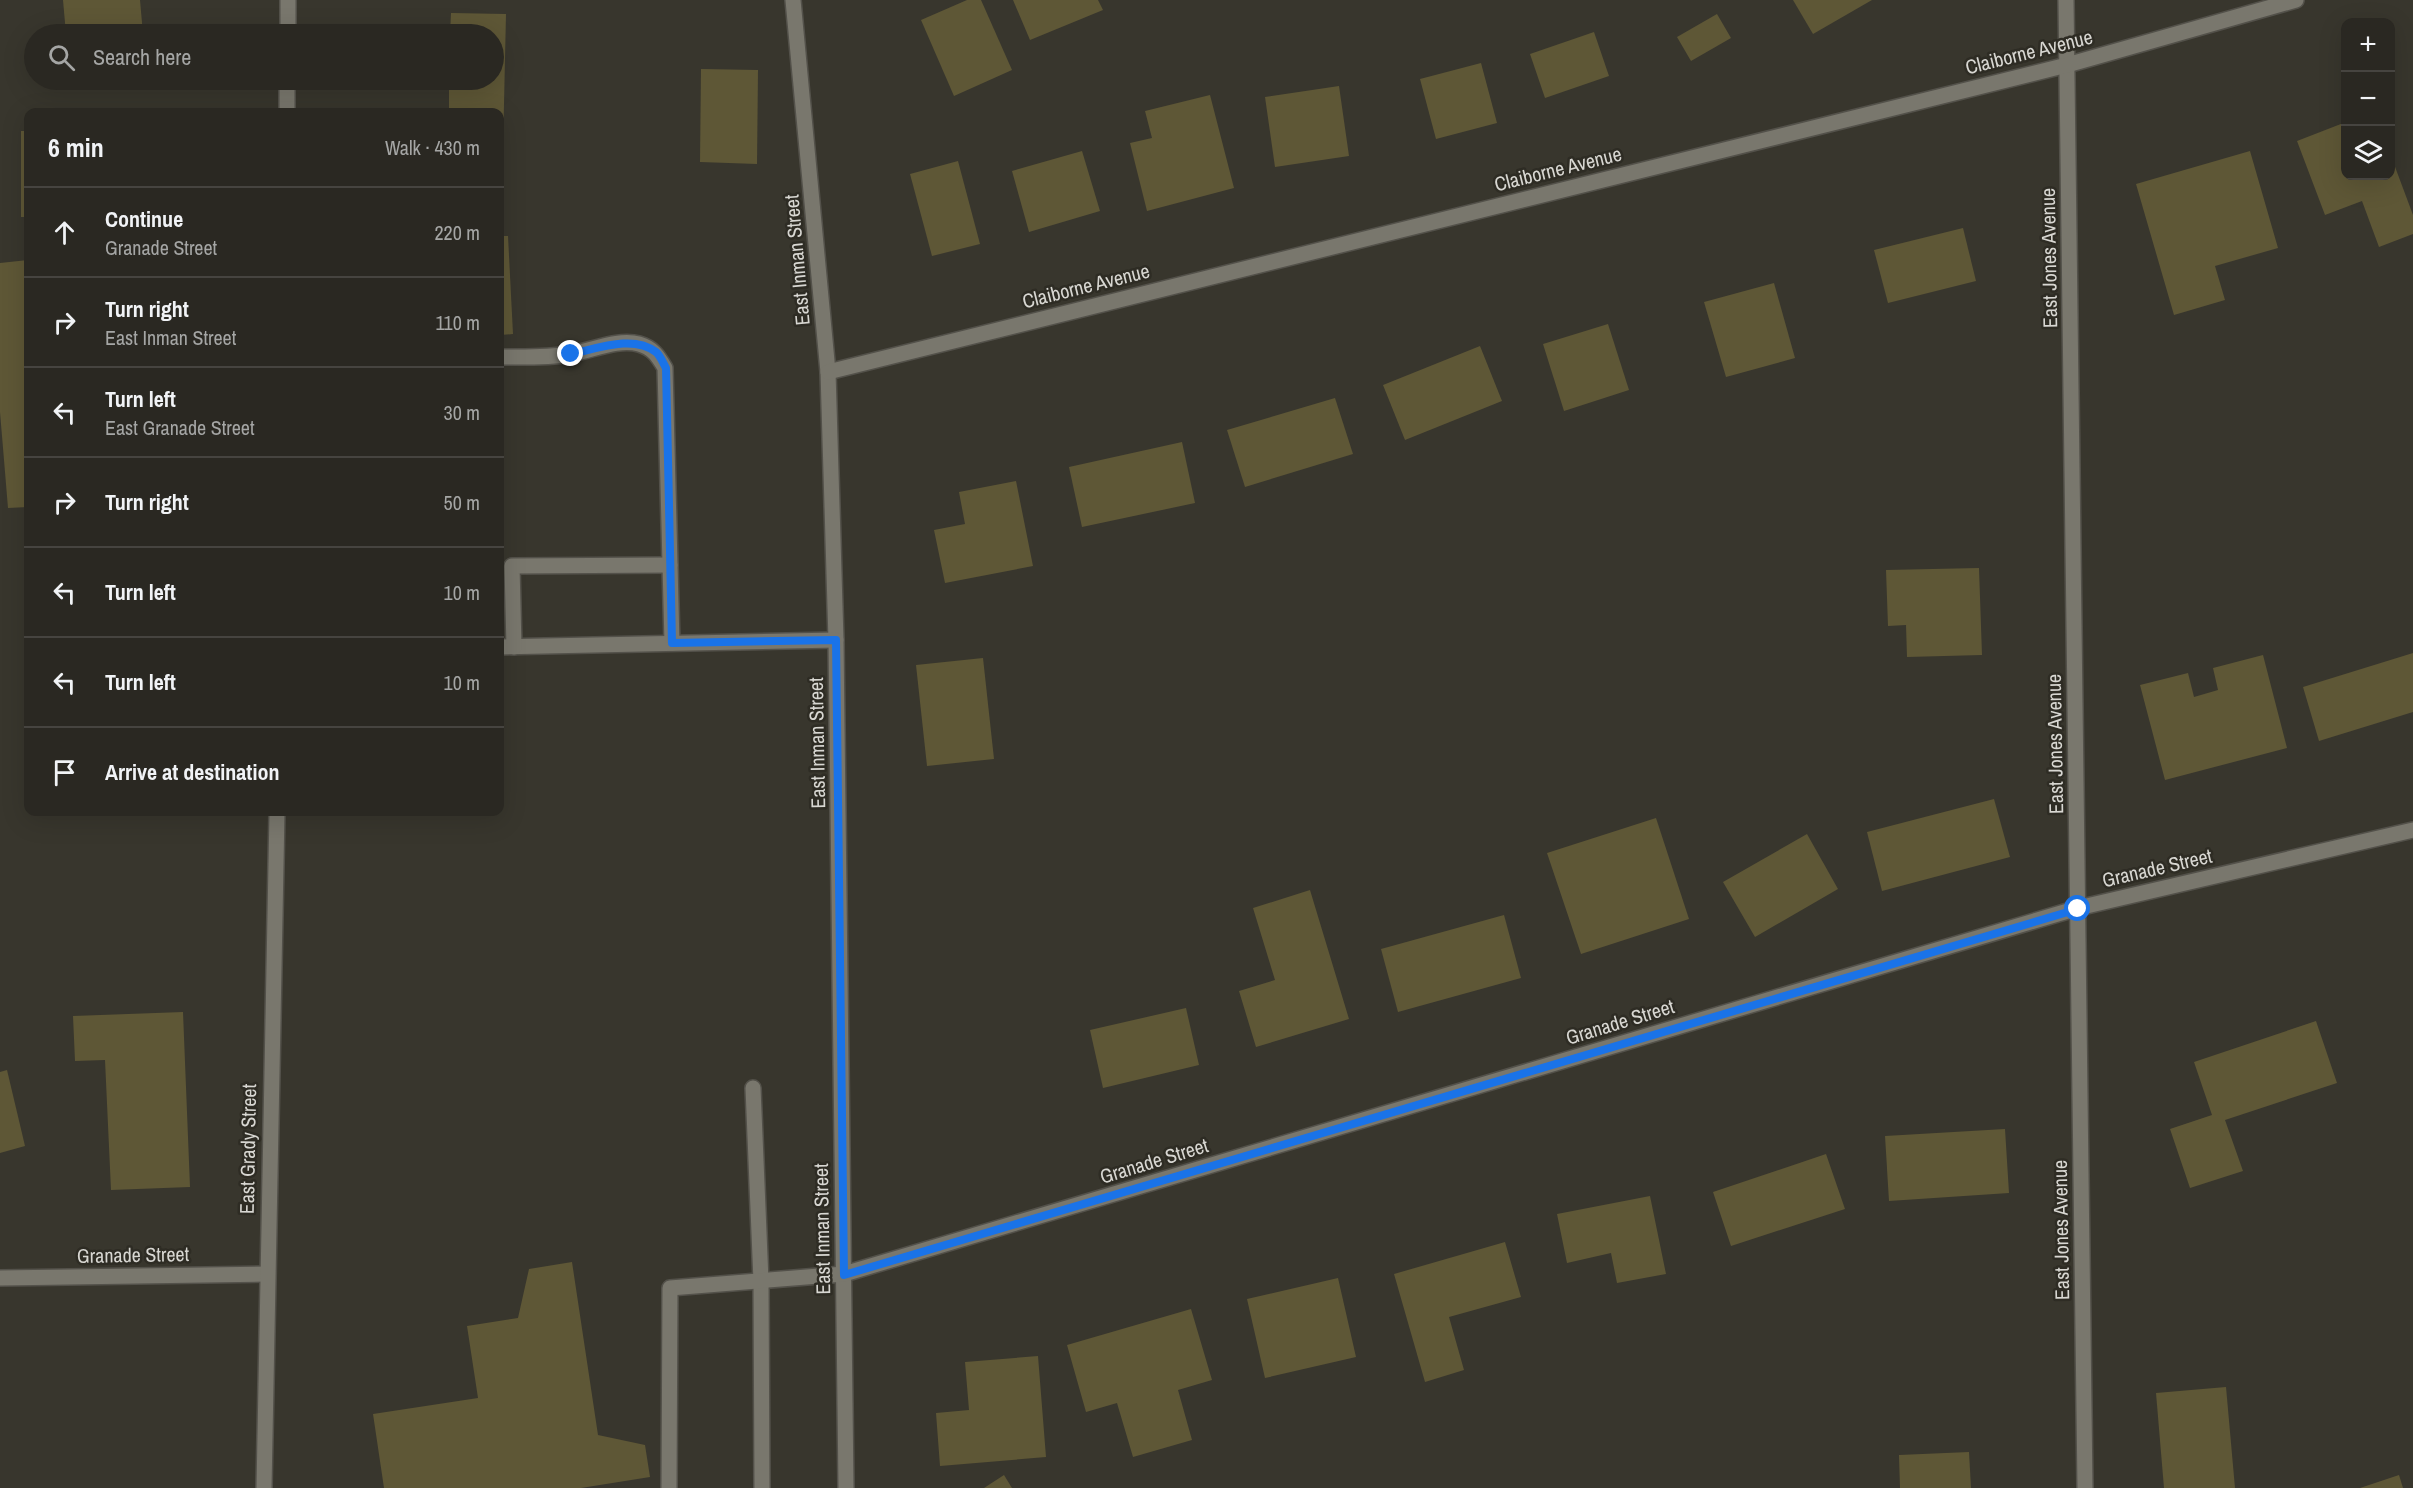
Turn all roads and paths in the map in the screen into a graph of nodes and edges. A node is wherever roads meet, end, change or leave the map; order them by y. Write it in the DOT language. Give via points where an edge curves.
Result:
graph roads {
  1 [pos="288,0"];
  2 [pos="793,0"];
  3 [pos="2066,0"];
  4 [pos="2296,0"];
  5 [pos="288,24"];
  6 [pos="2067,64"];
  7 [pos="287,90"];
  8 [pos="287,108"];
  9 [pos="504,357"];
  10 [pos="828,372"];
  11 [pos="670,565"];
  12 [pos="506,566"];
  13 [pos="836,640"];
  14 [pos="672,643"];
  15 [pos="507,647"];
  16 [pos="277,816"];
  17 [pos="2413,830"];
  18 [pos="2078,909"];
  19 [pos="753,1088"];
  20 [pos="267,1274"];
  21 [pos="844,1275"];
  22 [pos="0,1278"];
  23 [pos="761,1281"];
  24 [pos="264,1488"];
  25 [pos="669,1488"];
  26 [pos="762,1488"];
  27 [pos="846,1488"];
  28 [pos="2085,1488"];
  1 -- 5 [label="street"];
  2 -- 10 [label="street, East Inman Street"];
  3 -- 6 [label="street, East Jones Avenue"];
  4 -- 6 [label="street, Claiborne Avenue"];
  6 -- 10 [label="street, Claiborne Avenue"];
  6 -- 18 [label="street, East Jones Avenue"];
  7 -- 8 [label="street"];
  9 -- 11 [label="street" via="546,357 626,344 656,352 666,368"];
  10 -- 13 [label="street, East Inman Street"];
  11 -- 12 [label="street"];
  11 -- 14 [label="street"];
  12 -- 15 [label="street"];
  13 -- 14 [label="street"];
  13 -- 21 [label="street, East Inman Street"];
  14 -- 15 [label="street"];
  16 -- 20 [label="street, East Grady Street"];
  17 -- 18 [label="street, Granade Street"];
  18 -- 21 [label="street, Granade Street"];
  18 -- 28 [label="street, East Jones Avenue"];
  19 -- 23 [label="street"];
  20 -- 22 [label="street, Granade Street"];
  20 -- 24 [label="street, East Grady Street"];
  21 -- 23 [label="street, Granade Street"];
  21 -- 27 [label="street, East Inman Street"];
  23 -- 25 [label="street, Granade Street" via="669,1288"];
  23 -- 26 [label="street"];
}
